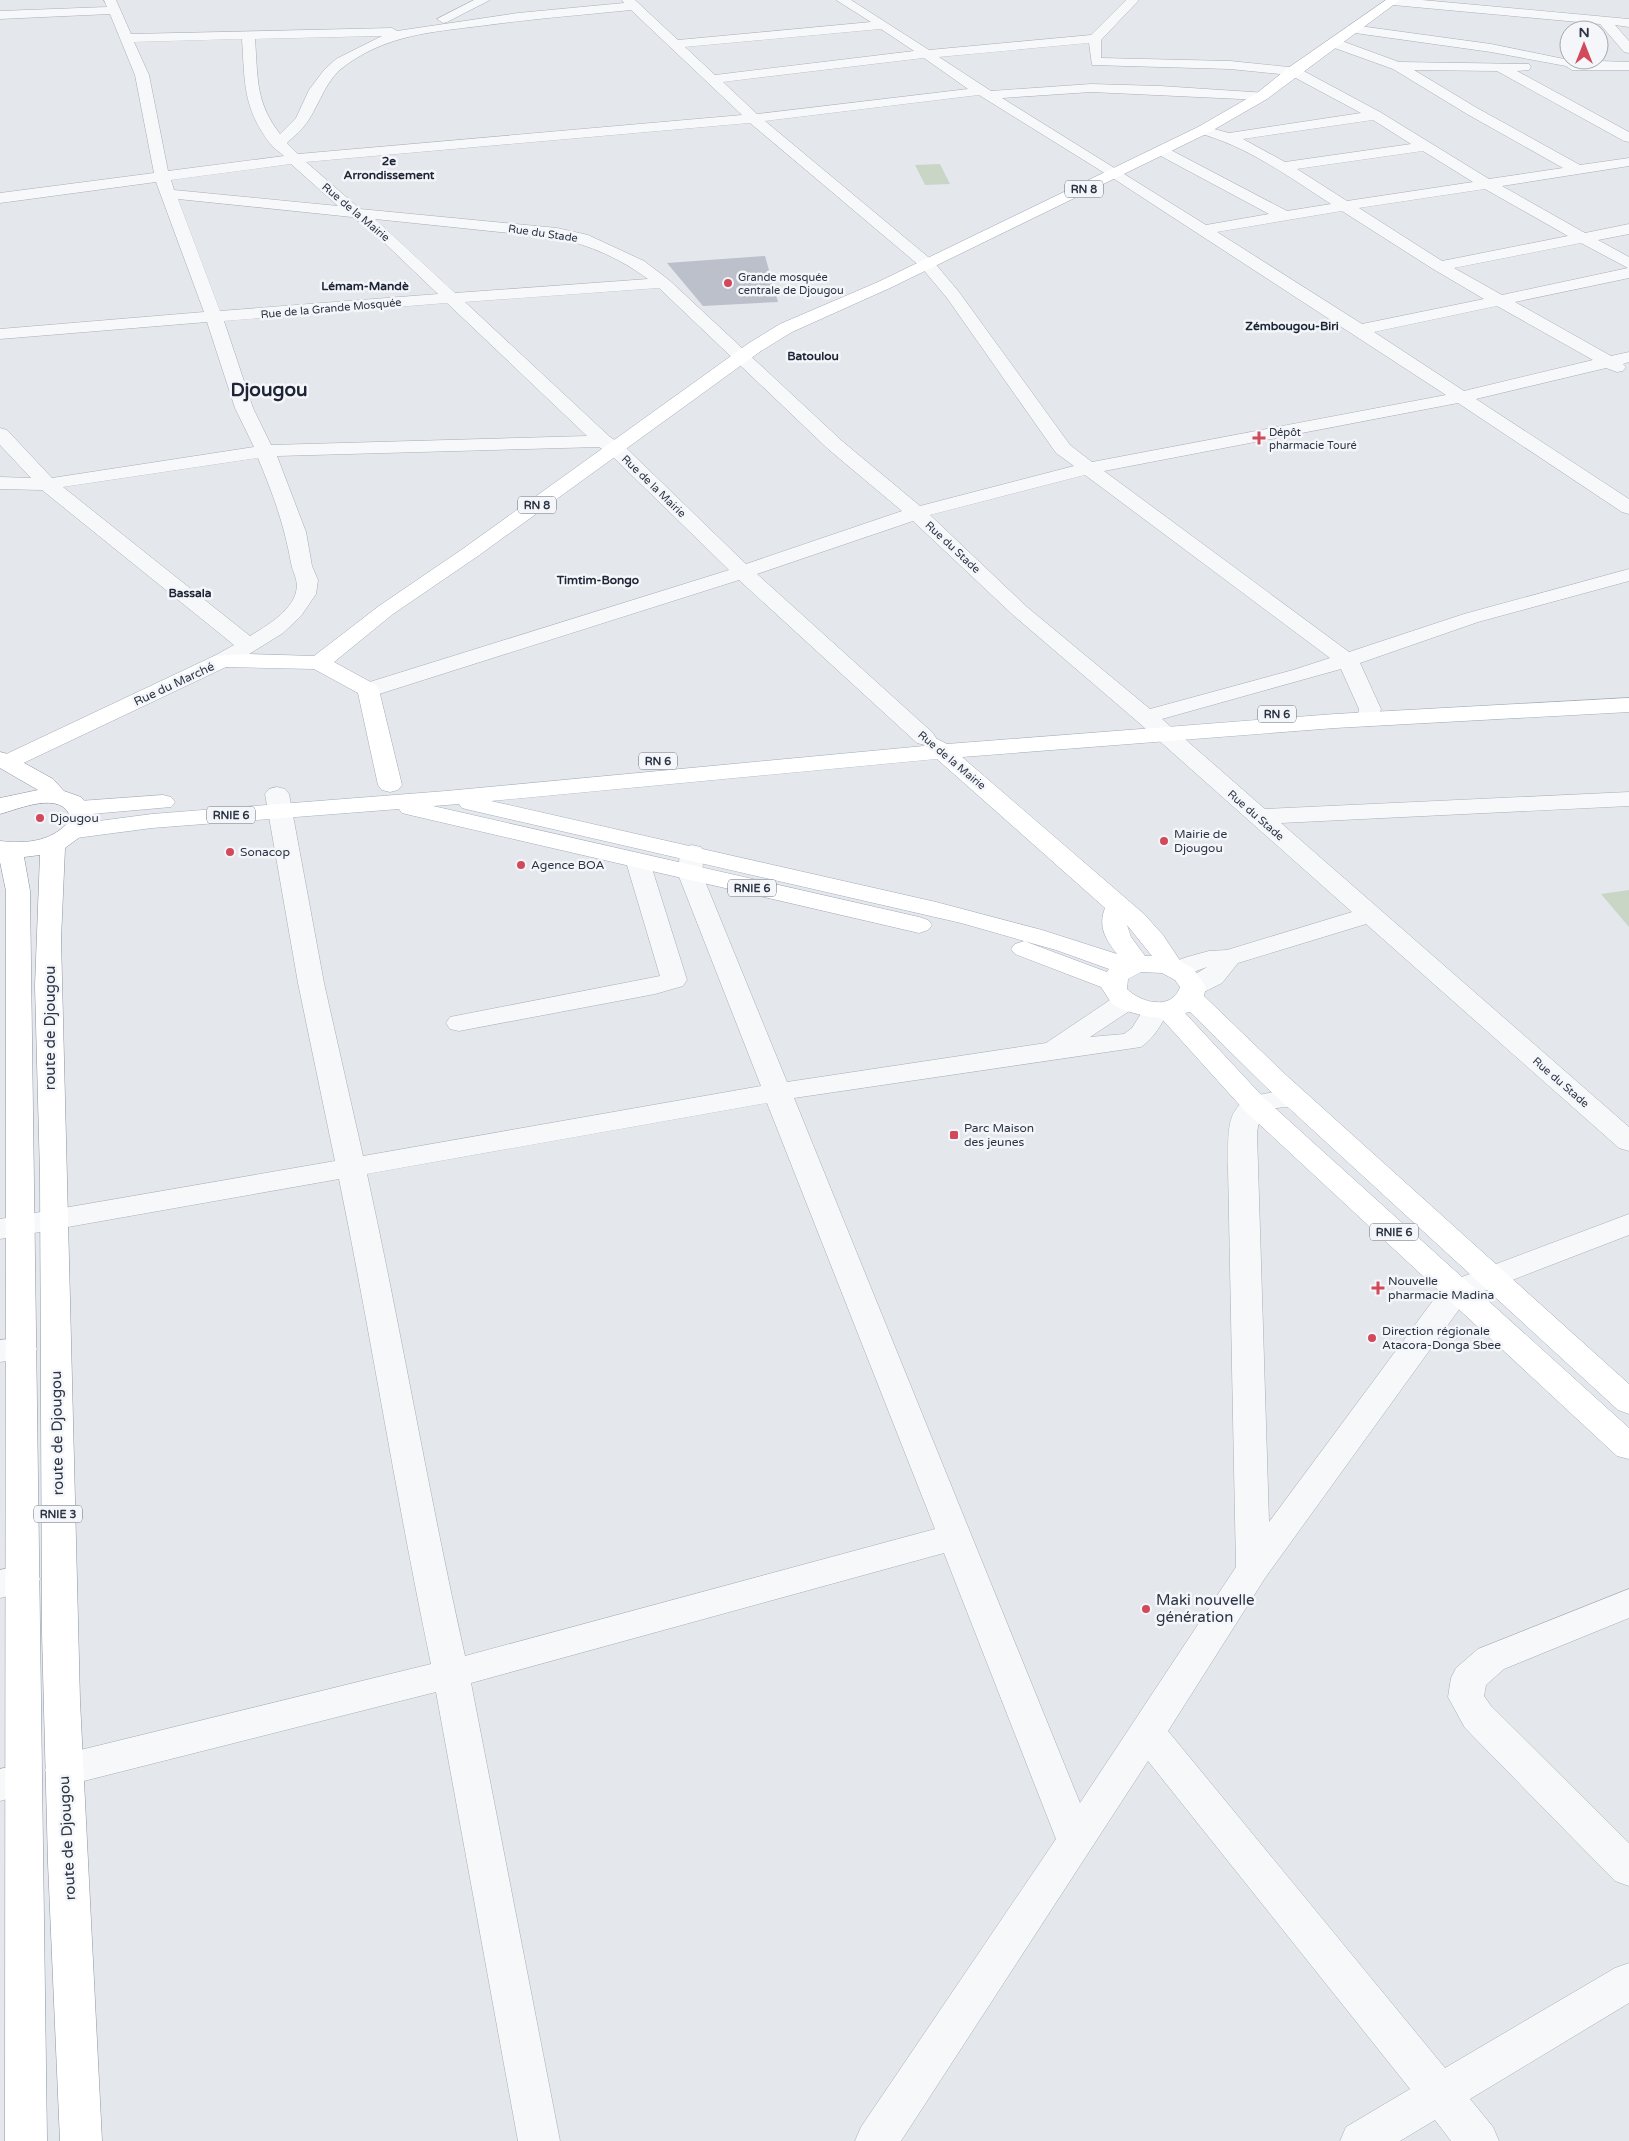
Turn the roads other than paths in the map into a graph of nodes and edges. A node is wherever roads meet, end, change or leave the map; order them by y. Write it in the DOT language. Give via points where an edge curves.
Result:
graph roads {
  1 [pos="484,0"];
  2 [pos="842,0"];
  3 [pos="1133,0"];
  4 [pos="1393,0"];
  5 [pos="631,3"];
  6 [pos="112,5"];
  7 [pos="0,15"];
  8 [pos="1604,20"];
  9 [pos="1609,21"];
  10 [pos="1629,23"];
  11 [pos="884,25"];
  12 [pos="1609,26"];
  13 [pos="1352,29"];
  14 [pos="406,32"];
  15 [pos="248,34"];
  16 [pos="127,38"];
  17 [pos="1095,39"];
  18 [pos="1334,43"];
  19 [pos="676,44"];
  20 [pos="1629,49"];
  21 [pos="926,54"];
  22 [pos="1559,60"];
  23 [pos="1098,62"];
  24 [pos="1398,66"];
  25 [pos="1559,66"];
  26 [pos="1609,66"];
  27 [pos="1629,66"];
  28 [pos="1500,67"];
  29 [pos="1293,71"];
  30 [pos="711,79"];
  31 [pos="1099,87"];
  32 [pos="986,93"];
  33 [pos="1262,96"];
  34 [pos="1375,115"];
  35 [pos="754,118"];
  36 [pos="1203,130"];
  37 [pos="1229,137"];
  38 [pos="1629,138"];
  39 [pos="278,144"];
  40 [pos="1424,146"];
  41 [pos="1162,151"];
  42 [pos="296,159"];
  43 [pos="1629,162"];
  44 [pos="1283,167"];
  45 [pos="1580,171"];
  46 [pos="1116,174"];
  47 [pos="162,177"];
  48 [pos="1487,184"];
  49 [pos="169,194"];
  50 [pos="0,197"];
  51 [pos="1344,206"];
  52 [pos="357,215"];
  53 [pos="1284,216"];
  54 [pos="1629,229"];
  55 [pos="1202,230"];
  56 [pos="1583,238"];
  57 [pos="927,264"];
  58 [pos="1629,264"];
  59 [pos="1439,266"];
  60 [pos="1629,273"];
  61 [pos="662,284"];
  62 [pos="452,298"];
  63 [pos="1498,300"];
  64 [pos="213,318"];
  65 [pos="1358,330"];
  66 [pos="0,334"];
  67 [pos="1629,357"];
  68 [pos="742,358"];
  69 [pos="1609,362"];
  70 [pos="1629,374"];
  71 [pos="1458,398"];
  72 [pos="0,434"];
  73 [pos="609,445"];
  74 [pos="265,451"];
  75 [pos="1089,468"];
  76 [pos="0,483"];
  77 [pos="22,484"];
  78 [pos="47,484"];
  79 [pos="0,499"];
  80 [pos="1629,508"];
  81 [pos="916,513"];
  82 [pos="743,572"];
  83 [pos="1629,575"];
  84 [pos="248,646"];
  85 [pos="1348,661"];
  86 [pos="222,662"];
  87 [pos="319,663"];
  88 [pos="368,690"];
  89 [pos="1629,693"];
  90 [pos="1629,705"];
  91 [pos="1369,714"];
  92 [pos="1154,725"];
  93 [pos="935,745"];
  94 [pos="4,761"];
  95 [pos="578,785"];
  96 [pos="389,794"];
  97 [pos="56,797"];
  98 [pos="446,798"];
  99 [pos="1629,799"];
  100 [pos="278,802"];
  101 [pos="0,807"];
  102 [pos="1258,817"];
  103 [pos="78,820"];
  104 [pos="559,824"];
  105 [pos="53,844"];
  106 [pos="5,849"];
  107 [pos="638,862"];
  108 [pos="691,863"];
  109 [pos="1118,906"];
  110 [pos="1369,915"];
  111 [pos="1126,979"];
  112 [pos="1176,990"];
  113 [pos="459,1023"];
  114 [pos="1052,1050"];
  115 [pos="779,1092"];
  116 [pos="1294,1098"];
  117 [pos="1255,1105"];
  118 [pos="1629,1142"];
  119 [pos="351,1167"];
  120 [pos="55,1219"];
  121 [pos="1629,1224"];
  122 [pos="9,1227"];
  123 [pos="1473,1283"];
  124 [pos="11,1350"];
  125 [pos="1629,1402"];
  126 [pos="1629,1447"];
  127 [pos="954,1536"];
  128 [pos="1253,1569"];
  129 [pos="12,1581"];
  130 [pos="1629,1603"];
  131 [pos="451,1674"];
  132 [pos="1146,1731"];
  133 [pos="64,1770"];
  134 [pos="12,1783"];
  135 [pos="1076,1841"];
  136 [pos="1629,1869"];
  137 [pos="1629,1981"];
  138 [pos="1439,2095"];
  139 [pos="26,2141"];
  140 [pos="81,2141"];
  141 [pos="539,2141"];
  142 [pos="876,2141"];
  143 [pos="1362,2141"];
  144 [pos="1478,2141"];
  1 -- 14 [label="street" via="460,13"];
  2 -- 11 [label="street"];
  3 -- 17 [label="street"];
  4 -- 8 [label="street"];
  4 -- 13 [label="main road, RN 8"];
  5 -- 14 [label="street"];
  5 -- 19 [label="street"];
  6 -- 7 [label="street"];
  6 -- 16 [label="street"];
  9 -- 10 [label="street"];
  11 -- 19 [label="street"];
  11 -- 21 [label="street"];
  12 -- 20 [label="street"];
  13 -- 18 [label="main road, RN 8"];
  13 -- 22 [label="street"];
  14 -- 15 [label="street"];
  14 -- 39 [label="street" via="377,42 341,62 322,80 302,120"];
  15 -- 16 [label="street"];
  15 -- 39 [label="street, Rue de la Mairie" via="253,102"];
  16 -- 47 [label="street" via="142,75"];
  17 -- 21 [label="street"];
  17 -- 23 [label="street"];
  18 -- 24 [label="street"];
  18 -- 29 [label="main road, RN 8"];
  19 -- 30 [label="street"];
  21 -- 30 [label="street"];
  21 -- 32 [label="street"];
  23 -- 29 [label="street" via="1230,65"];
  23 -- 31 [label="street"];
  24 -- 28 [label="street"];
  24 -- 45 [label="street"];
  25 -- 28 [label="street"];
  26 -- 27 [label="street"];
  28 -- 38 [label="street"];
  29 -- 33 [label="main road, RN 8"];
  29 -- 34 [label="street"];
  30 -- 35 [label="street"];
  31 -- 32 [label="street"];
  31 -- 33 [label="street"];
  32 -- 35 [label="street"];
  32 -- 46 [label="street"];
  33 -- 36 [label="main road, RN 8"];
  34 -- 37 [label="street"];
  34 -- 40 [label="street"];
  35 -- 42 [label="street"];
  35 -- 57 [label="street" via="842,196"];
  36 -- 37 [label="street"];
  36 -- 41 [label="main road, RN 8"];
  37 -- 44 [label="street"];
  39 -- 42 [label="street, Rue de la Mairie"];
  40 -- 44 [label="street"];
  40 -- 48 [label="street"];
  41 -- 46 [label="main road, RN 8"];
  41 -- 53 [label="street"];
  42 -- 47 [label="street"];
  42 -- 52 [label="street, Rue de la Mairie"];
  43 -- 45 [label="street"];
  44 -- 51 [label="street"];
  45 -- 48 [label="street"];
  46 -- 55 [label="street"];
  46 -- 57 [label="main road, RN 8"];
  47 -- 49 [label="street"];
  47 -- 50 [label="street"];
  48 -- 51 [label="street"];
  48 -- 56 [label="street"];
  49 -- 52 [label="street, Rue du Stade"];
  49 -- 64 [label="street"];
  51 -- 53 [label="street"];
  51 -- 59 [label="street"];
  52 -- 61 [label="street, Rue du Stade" via="527,230 588,240 638,264"];
  52 -- 62 [label="street, Rue de la Mairie" via="376,227"];
  53 -- 55 [label="street"];
  54 -- 56 [label="street"];
  55 -- 65 [label="street"];
  56 -- 58 [label="street"];
  56 -- 59 [label="street"];
  57 -- 68 [label="main road, RN 8" via="786,328"];
  57 -- 75 [label="street" via="953,295 1063,449"];
  59 -- 63 [label="street"];
  60 -- 63 [label="street"];
  61 -- 62 [label="street, Rue de la Grande Mosquée"];
  61 -- 68 [label="street, Rue du Stade"];
  62 -- 64 [label="street, Rue de la Grande Mosquée"];
  62 -- 73 [label="street, Rue de la Mairie"];
  63 -- 65 [label="street"];
  63 -- 69 [label="street"];
  64 -- 66 [label="street, Rue de la Grande Mosquée"];
  64 -- 74 [label="street" via="244,408"];
  65 -- 71 [label="street"];
  67 -- 69 [label="street"];
  68 -- 73 [label="main road, RN 8"];
  68 -- 81 [label="street, Rue du Stade"];
  69 -- 70 [label="street"];
  69 -- 71 [label="street"];
  71 -- 75 [label="street"];
  71 -- 80 [label="street"];
  72 -- 78 [label="street"];
  73 -- 74 [label="street"];
  73 -- 82 [label="street, Rue de la Mairie"];
  73 -- 87 [label="main road, RN 8"];
  74 -- 78 [label="street"];
  74 -- 84 [label="street" via="289,509 308,580 306,594 294,612 276,629"];
  75 -- 81 [label="street"];
  75 -- 85 [label="street"];
  76 -- 77 [label="street"];
  77 -- 78 [label="street"];
  77 -- 79 [label="street"];
  78 -- 84 [label="street"];
  81 -- 82 [label="street"];
  81 -- 92 [label="street, Rue du Stade" via="1020,611"];
  82 -- 88 [label="street"];
  82 -- 93 [label="street, Rue de la Mairie"];
  83 -- 85 [label="street" via="1471,618"];
  84 -- 86 [label="street"];
  85 -- 91 [label="street"];
  85 -- 92 [label="street"];
  86 -- 87 [label="main road, Rue du Marché"];
  86 -- 94 [label="main road, Rue du Marché"];
  87 -- 88 [label="main road, Rue du Marché"];
  88 -- 96 [label="main road"];
  89 -- 91 [label="main road, RN 6"];
  90 -- 91 [label="main road, RN 6"];
  91 -- 92 [label="main road, RN 6"];
  92 -- 93 [label="main road, RN 6"];
  92 -- 102 [label="street, Rue du Stade"];
  93 -- 95 [label="main road, RN 6"];
  93 -- 96 [label="main road, RN 6"];
  93 -- 109 [label="main road, Rue de la Mairie"];
  94 -- 97 [label="main road" via="45,784"];
  95 -- 98 [label="main road, RN 6"];
  95 -- 104 [label="main road"];
  96 -- 98 [label="main road, RN 6"];
  96 -- 100 [label="main road, RNIE 6"];
  96 -- 107 [label="main road, RNIE 6"];
  97 -- 101 [label="main road" via="32,797"];
  97 -- 103 [label="main road" via="70,801"];
  98 -- 104 [label="main road, RNIE 6"];
  99 -- 102 [label="street"];
  100 -- 103 [label="main road, RNIE 6" via="152,821"];
  100 -- 119 [label="street" via="311,983"];
  102 -- 110 [label="street, Rue du Stade"];
  103 -- 105 [label="main road, RNIE 3"];
  104 -- 108 [label="main road, RNIE 6"];
  105 -- 106 [label="main road, RNIE 3" via="32,849"];
  105 -- 120 [label="main road, route de Djougou / RNIE 3" via="49,907"];
  106 -- 122 [label="main road, RNIE 3" via="18,891"];
  107 -- 108 [label="main road, RNIE 6"];
  107 -- 113 [label="street" via="674,980"];
  108 -- 111 [label="main road, RNIE 6" via="1007,944"];
  108 -- 115 [label="street"];
  109 -- 111 [label="main road" via="1112,919"];
  109 -- 112 [label="main road, Rue de la Mairie" via="1150,931"];
  110 -- 112 [label="street" via="1229,958 1213,977"];
  110 -- 118 [label="street, Rue du Stade"];
  111 -- 112 [label="main road" via="1149,964"];
  111 -- 112 [label="main road" via="1145,1009"];
  111 -- 114 [label="street"];
  112 -- 114 [label="street" via="1143,1033 1131,1041"];
  112 -- 116 [label="main road, RNIE 6"];
  112 -- 117 [label="main road, RNIE 6"];
  114 -- 115 [label="street"];
  115 -- 119 [label="street"];
  115 -- 127 [label="street"];
  116 -- 117 [label="street"];
  116 -- 123 [label="main road, RNIE 6"];
  117 -- 123 [label="main road, RNIE 6"];
  117 -- 128 [label="street" via="1246,1115 1242,1166"];
  119 -- 120 [label="street"];
  119 -- 131 [label="street" via="376,1284 422,1541"];
  120 -- 122 [label="street"];
  120 -- 133 [label="main road, route de Djougou / RNIE 3" via="58,1558"];
  121 -- 123 [label="street"];
  122 -- 124 [label="main road, RNIE 3"];
  123 -- 125 [label="main road, RNIE 6"];
  123 -- 126 [label="main road, RNIE 6"];
  123 -- 128 [label="street"];
  124 -- 129 [label="main road, RNIE 3"];
  127 -- 131 [label="street"];
  127 -- 135 [label="street"];
  128 -- 132 [label="street"];
  129 -- 134 [label="main road, RNIE 3"];
  130 -- 136 [label="street" via="1491,1659 1469,1678 1466,1697 1478,1717"];
  131 -- 133 [label="street"];
  131 -- 141 [label="street"];
  132 -- 135 [label="street"];
  132 -- 138 [label="street"];
  133 -- 140 [label="main road, route de Djougou / RNIE 3"];
  134 -- 139 [label="main road, RNIE 3"];
  135 -- 142 [label="street"];
  137 -- 138 [label="street"];
  138 -- 143 [label="street"];
  138 -- 144 [label="street"];
}
